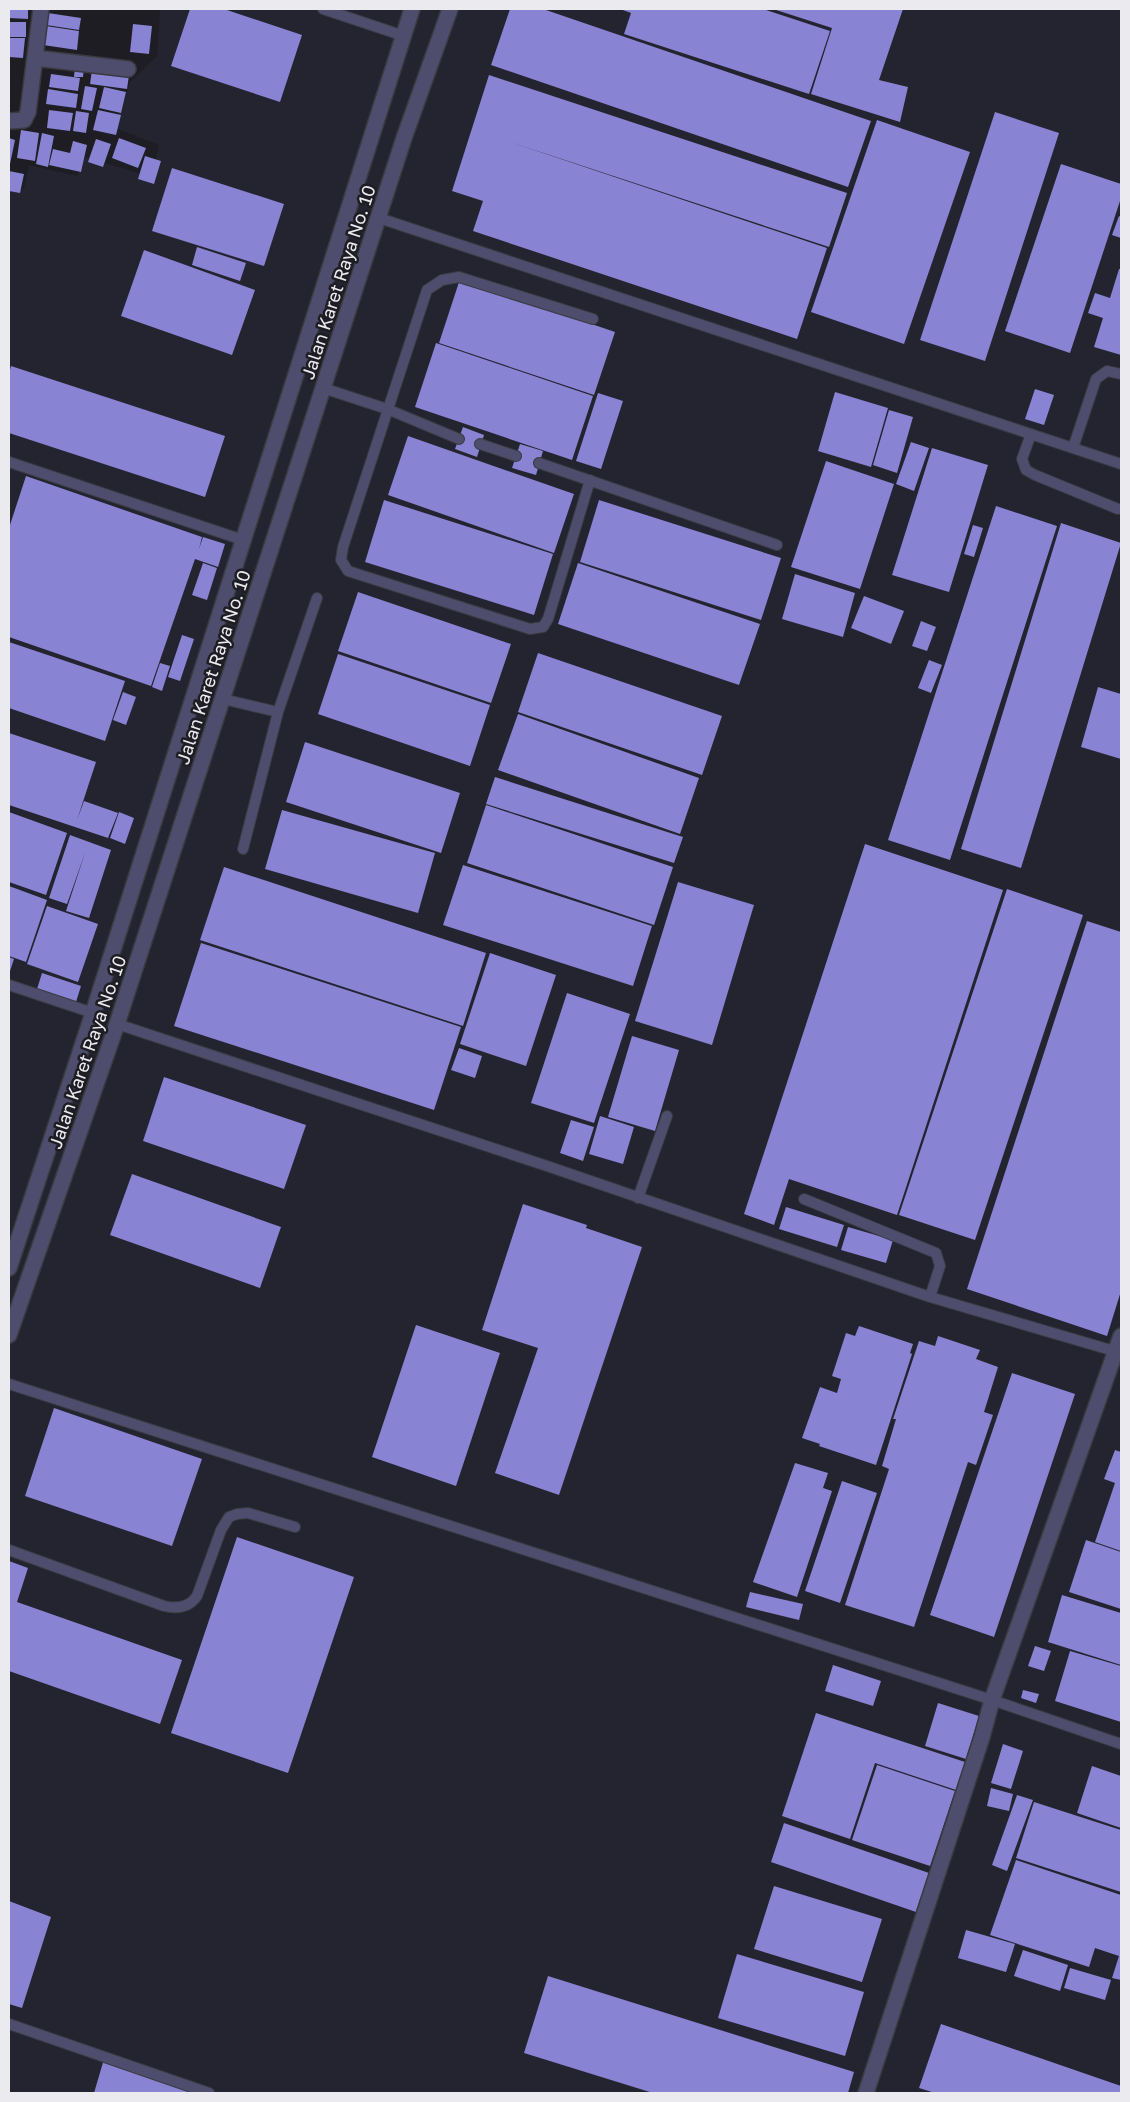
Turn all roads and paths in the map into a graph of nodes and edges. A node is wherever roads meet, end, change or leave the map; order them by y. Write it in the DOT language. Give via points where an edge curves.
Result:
graph roads {
  1 [pos="41,9"];
  2 [pos="323,9"];
  3 [pos="412,9"];
  4 [pos="450,9"];
  5 [pos="404,36"];
  6 [pos="35,58"];
  7 [pos="128,69"];
  8 [pos="9,121"];
  9 [pos="378,218"];
  10 [pos="593,319"];
  11 [pos="1121,374"];
  12 [pos="324,388"];
  13 [pos="387,409"];
  14 [pos="1031,434"];
  15 [pos="459,439"];
  16 [pos="480,444"];
  17 [pos="1073,448"];
  18 [pos="516,456"];
  19 [pos="9,462"];
  20 [pos="539,463"];
  21 [pos="1121,464"];
  22 [pos="590,480"];
  23 [pos="1118,509"];
  24 [pos="243,540"];
  25 [pos="777,545"];
  26 [pos="317,598"];
  27 [pos="223,699"];
  28 [pos="278,712"];
  29 [pos="243,850"];
  30 [pos="9,985"];
  31 [pos="93,1013"];
  32 [pos="117,1024"];
  33 [pos="667,1116"];
  34 [pos="638,1198"];
  35 [pos="804,1199"];
  36 [pos="9,1268"];
  37 [pos="930,1297"];
  38 [pos="9,1335"];
  39 [pos="1121,1336"];
  40 [pos="1119,1352"];
  41 [pos="9,1384"];
  42 [pos="295,1527"];
  43 [pos="9,1550"];
  44 [pos="992,1700"];
  45 [pos="1121,1744"];
  46 [pos="9,2024"];
  47 [pos="209,2093"];
  48 [pos="866,2093"];
  1 -- 6 [label="street"];
  2 -- 5 [label="lane"];
  3 -- 5 [label="street, Jalan Karet Raya No. 10"];
  4 -- 9 [label="street, Jalan Karet Raya No. 10"];
  5 -- 24 [label="street, Jalan Karet Raya No. 10"];
  6 -- 7 [label="street"];
  6 -- 8 [label="street" via="28,112 24,120"];
  9 -- 12 [label="street, Jalan Karet Raya No. 10"];
  9 -- 14 [label="lane"];
  10 -- 13 [label="lane" via="459,277 442,280 427,290"];
  11 -- 17 [label="lane" via="1107,370 1096,379"];
  12 -- 13 [label="lane"];
  12 -- 27 [label="street, Jalan Karet Raya No. 10"];
  13 -- 15 [label="lane"];
  13 -- 22 [label="lane" via="343,547 341,560 348,571 530,628 543,628"];
  14 -- 17 [label="lane"];
  14 -- 23 [label="lane" via="1022,459 1026,470"];
  16 -- 18 [label="lane"];
  17 -- 21 [label="lane"];
  19 -- 24 [label="lane"];
  20 -- 22 [label="lane"];
  22 -- 25 [label="lane"];
  24 -- 31 [label="street, Jalan Karet Raya No. 10"];
  26 -- 28 [label="lane"];
  27 -- 28 [label="lane"];
  27 -- 32 [label="street, Jalan Karet Raya No. 10"];
  28 -- 29 [label="lane"];
  30 -- 31 [label="lane"];
  31 -- 36 [label="street, Jalan Karet Raya No. 10"];
  32 -- 34 [label="lane"];
  32 -- 38 [label="street, Jalan Karet Raya No. 10"];
  33 -- 34 [label="lane"];
  34 -- 37 [label="lane"];
  35 -- 37 [label="lane" via="936,1253 940,1266"];
  37 -- 40 [label="lane"];
  39 -- 40 [label="street"];
  40 -- 44 [label="street"];
  41 -- 44 [label="lane"];
  42 -- 43 [label="lane" via="248,1513 229,1516 197,1596 180,1608 164,1606"];
  44 -- 45 [label="lane"];
  44 -- 48 [label="street"];
  46 -- 47 [label="lane"];
}
